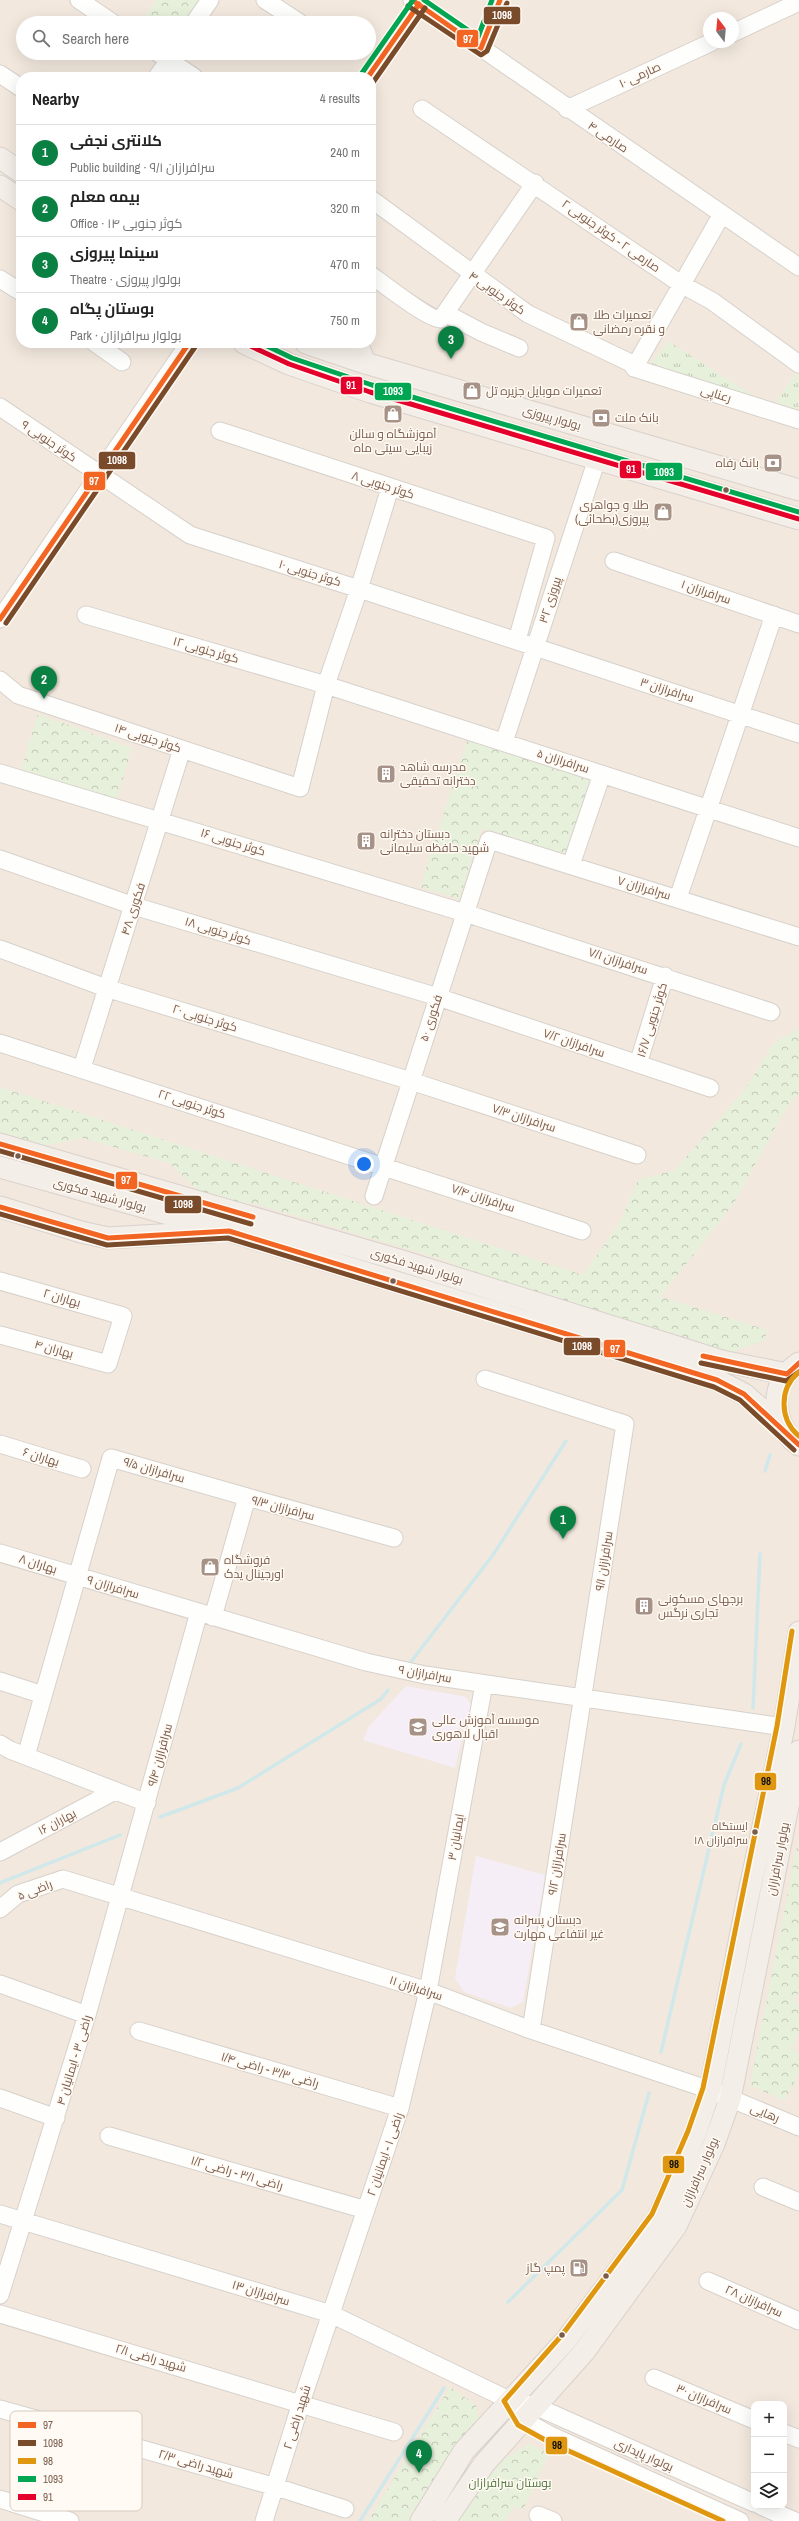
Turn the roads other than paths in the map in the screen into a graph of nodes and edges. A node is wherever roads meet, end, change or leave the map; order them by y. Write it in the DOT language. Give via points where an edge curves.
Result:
graph roads {
  1 [pos="79,0"];
  2 [pos="210,0"];
  3 [pos="265,0"];
  4 [pos="500,0"];
  5 [pos="415,2"];
  6 [pos="799,2"];
  7 [pos="103,16"];
  8 [pos="199,16"];
  9 [pos="289,16"];
  10 [pos="739,29"];
  11 [pos="703,46"];
  12 [pos="481,48"];
  13 [pos="165,60"];
  14 [pos="173,60"];
  15 [pos="159,72"];
  16 [pos="188,72"];
  17 [pos="371,72"];
  18 [pos="0,74"];
  19 [pos="16,85"];
  20 [pos="422,109"];
  21 [pos="567,109"];
  22 [pos="0,158"];
  23 [pos="16,169"];
  24 [pos="535,183"];
  25 [pos="0,186"];
  26 [pos="16,197"];
  27 [pos="376,204"];
  28 [pos="722,214"];
  29 [pos="799,268"];
  30 [pos="472,275"];
  31 [pos="376,278"];
  32 [pos="0,280"];
  33 [pos="681,284"];
  34 [pos="16,289"];
  35 [pos="442,316"];
  36 [pos="102,348"];
  37 [pos="186,348"];
  38 [pos="254,348"];
  39 [pos="321,348"];
  40 [pos="359,348"];
  41 [pos="519,348"];
  42 [pos="122,362"];
  43 [pos="365,363"];
  44 [pos="799,364"];
  45 [pos="635,367"];
  46 [pos="0,407"];
  47 [pos="799,420"];
  48 [pos="220,431"];
  49 [pos="597,459"];
  50 [pos="99,474"];
  51 [pos="390,488"];
  52 [pos="799,490"];
  53 [pos="799,519"];
  54 [pos="614,561"];
  55 [pos="359,589"];
  56 [pos="86,615"];
  57 [pos="774,615"];
  58 [pos="0,618"];
  59 [pos="799,624"];
  60 [pos="516,640"];
  61 [pos="535,646"];
  62 [pos="0,680"];
  63 [pos="326,685"];
  64 [pos="741,714"];
  65 [pos="799,734"];
  66 [pos="504,742"];
  67 [pos="182,749"];
  68 [pos="0,773"];
  69 [pos="602,774"];
  70 [pos="709,808"];
  71 [pos="160,820"];
  72 [pos="799,838"];
  73 [pos="489,840"];
  74 [pos="0,859"];
  75 [pos="571,865"];
  76 [pos="678,898"];
  77 [pos="134,906"];
  78 [pos="466,913"];
  79 [pos="799,937"];
  80 [pos="0,949"];
  81 [pos="665,976"];
  82 [pos="106,988"];
  83 [pos="438,997"];
  84 [pos="771,1012"];
  85 [pos="0,1043"];
  86 [pos="638,1064"];
  87 [pos="82,1068"];
  88 [pos="411,1081"];
  89 [pos="710,1088"];
  90 [pos="0,1144"];
  91 [pos="637,1155"];
  92 [pos="384,1165"];
  93 [pos="0,1167"];
  94 [pos="374,1196"];
  95 [pos="0,1207"];
  96 [pos="582,1230"];
  97 [pos="230,1231"];
  98 [pos="0,1281"];
  99 [pos="0,1334"];
  100 [pos="108,1364"];
  101 [pos="793,1368"];
  102 [pos="485,1379"];
  103 [pos="784,1429"];
  104 [pos="0,1444"];
  105 [pos="799,1445"];
  106 [pos="82,1469"];
  107 [pos="246,1497"];
  108 [pos="394,1538"];
  109 [pos="0,1553"];
  110 [pos="76,1576"];
  111 [pos="206,1614"];
  112 [pos="799,1632"];
  113 [pos="0,1681"];
  114 [pos="484,1684"];
  115 [pos="43,1695"];
  116 [pos="584,1698"];
  117 [pos="784,1727"];
  118 [pos="0,1744"];
  119 [pos="799,1751"];
  120 [pos="26,1756"];
  121 [pos="113,1792"];
  122 [pos="147,1803"];
  123 [pos="0,1852"];
  124 [pos="119,1898"];
  125 [pos="0,1909"];
  126 [pos="0,1984"];
  127 [pos="428,1991"];
  128 [pos="87,2015"];
  129 [pos="531,2030"];
  130 [pos="139,2031"];
  131 [pos="710,2090"];
  132 [pos="0,2098"];
  133 [pos="730,2099"];
  134 [pos="400,2108"];
  135 [pos="56,2118"];
  136 [pos="799,2127"];
  137 [pos="109,2136"];
  138 [pos="763,2187"];
  139 [pos="799,2202"];
  140 [pos="366,2210"];
  141 [pos="0,2214"];
  142 [pos="24,2221"];
  143 [pos="708,2281"];
  144 [pos="0,2295"];
  145 [pos="0,2314"];
  146 [pos="331,2314"];
  147 [pos="799,2321"];
  148 [pos="654,2378"];
  149 [pos="511,2401"];
  150 [pos="301,2402"];
  151 [pos="0,2409"];
  152 [pos="10,2412"];
  153 [pos="529,2413"];
  154 [pos="751,2419"];
  155 [pos="394,2432"];
  156 [pos="787,2434"];
  157 [pos="799,2439"];
  158 [pos="142,2449"];
  159 [pos="276,2487"];
  160 [pos="0,2499"];
  161 [pos="10,2502"];
  162 [pos="751,2502"];
  163 [pos="345,2509"];
  164 [pos="768,2509"];
  165 [pos="38,2511"];
  166 [pos="70,2521"];
  167 [pos="264,2521"];
  168 [pos="421,2521"];
  169 [pos="445,2521"];
  170 [pos="740,2521"];
  171 [pos="795,2521"];
  1 -- 7 [label="street"];
  2 -- 8 [label="street"];
  3 -- 9 [label="street"];
  4 -- 12 [label="street"];
  5 -- 12 [label="street, صارمی ۴"];
  5 -- 17 [label="street"];
  6 -- 10 [label="street"];
  11 -- 21 [label="street, صارمی ۱۰"];
  12 -- 21 [label="street, صارمی ۴"];
  13 -- 15 [label="street"];
  14 -- 16 [label="street"];
  18 -- 19 [label="street"];
  20 -- 24 [label="street, صارمی ۲ - کوثر جنوبی ۲"];
  21 -- 28 [label="street, صارمی ۴"];
  22 -- 23 [label="main road"];
  24 -- 30 [label="street"];
  24 -- 33 [label="street, صارمی ۲ - کوثر جنوبی ۲"];
  25 -- 26 [label="main road"];
  27 -- 30 [label="street, کوثر جنوبی ۴"];
  28 -- 29 [label="street, صارمی ۴"];
  28 -- 33 [label="street"];
  30 -- 35 [label="street"];
  30 -- 45 [label="street, کوثر جنوبی ۴" via="528,314"];
  31 -- 35 [label="street"];
  32 -- 34 [label="street"];
  33 -- 44 [label="street, صارمی ۲ - کوثر جنوبی ۲" via="712,301"];
  33 -- 45 [label="street"];
  35 -- 41 [label="street"];
  36 -- 42 [label="street"];
  37 -- 50 [label="street"];
  38 -- 49 [label="main road" via="288,364 370,392"];
  39 -- 43 [label="main road, بولوار پیروزی"];
  40 -- 43 [label="main road"];
  43 -- 52 [label="main road, بولوار پیروزی"];
  45 -- 47 [label="street, رعناپی"];
  46 -- 50 [label="street, کوثر جنوبی ۹"];
  48 -- 51 [label="street, کوثر جنوبی ۸"];
  49 -- 53 [label="main road"];
  49 -- 61 [label="street, پیروزی ۳۲"];
  50 -- 55 [label="street, کوثر جنوبی ۱۰" via="190,535"];
  50 -- 58 [label="street"];
  51 -- 55 [label="street"];
  51 -- 60 [label="street, کوثر جنوبی ۸" via="546,538"];
  54 -- 57 [label="street, سرافرازان ۱"];
  55 -- 60 [label="street, کوثر جنوبی ۱۰"];
  55 -- 63 [label="street"];
  56 -- 63 [label="street, کوثر جنوبی ۱۲"];
  57 -- 59 [label="street, سرافرازان ۱"];
  57 -- 64 [label="street"];
  60 -- 61 [label="street, کوثر جنوبی ۱۰"];
  61 -- 64 [label="street, سرافرازان ۳"];
  61 -- 66 [label="street, پیروزی ۳۲"];
  62 -- 67 [label="street, کوثر جنوبی ۱۴" via="18,695"];
  63 -- 66 [label="street, سرافرازان ۵"];
  63 -- 67 [label="street, کوثر جنوبی ۱۴" via="300,788"];
  64 -- 65 [label="street, سرافرازان ۳"];
  64 -- 70 [label="street"];
  66 -- 69 [label="street, سرافرازان ۵"];
  67 -- 71 [label="street, فکوری ۴۸"];
  68 -- 71 [label="street, کوثر جنوبی ۱۶"];
  69 -- 70 [label="street, سرافرازان ۵"];
  69 -- 75 [label="street"];
  70 -- 72 [label="street, سرافرازان ۵"];
  70 -- 76 [label="street"];
  71 -- 77 [label="street, فکوری ۴۸"];
  71 -- 78 [label="street, کوثر جنوبی ۱۶"];
  73 -- 75 [label="street, سرافرازان ۷"];
  73 -- 78 [label="street, فکوری ۵۰"];
  74 -- 77 [label="street, کوثر جنوبی ۱۸"];
  75 -- 76 [label="street, سرافرازان ۷"];
  76 -- 79 [label="street, سرافرازان ۷"];
  77 -- 82 [label="street, فکوری ۴۸"];
  77 -- 83 [label="street, کوثر جنوبی ۱۸"];
  78 -- 81 [label="street, سرافرازان ۷/۱"];
  78 -- 83 [label="street, فکوری ۵۰"];
  80 -- 82 [label="street, کوثر جنوبی ۲۰"];
  81 -- 84 [label="street, سرافرازان ۷/۱"];
  81 -- 86 [label="street, کوثر جنوبی ۱۶/۷"];
  82 -- 87 [label="street, فکوری ۴۸"];
  82 -- 88 [label="street, کوثر جنوبی ۲۰"];
  83 -- 86 [label="street, سرافرازان ۷/۲"];
  83 -- 88 [label="street, فکوری ۵۰"];
  85 -- 87 [label="street, کوثر جنوبی ۲۲"];
  86 -- 89 [label="street, سرافرازان ۷/۲"];
  87 -- 92 [label="street, کوثر جنوبی ۲۲"];
  88 -- 91 [label="street, سرافرازان ۷/۳"];
  88 -- 92 [label="street, فکوری ۵۰"];
  90 -- 101 [label="main road, بولوار شهید فکوری" via="400,1260 722,1362"];
  92 -- 94 [label="street, فکوری ۵۰"];
  92 -- 96 [label="street, سرافرازان ۷/۴"];
  93 -- 97 [label="main road, بولوار شهید فکوری"];
  95 -- 97 [label="main road" via="108,1238"];
  97 -- 103 [label="main road, بولوار شهید فکوری" via="717,1380 744,1394"];
  98 -- 100 [label="street, بهاران ۲" via="123,1316"];
  99 -- 100 [label="street, بهاران ۴"];
  101 -- 103 [label="main road" via="778,1392 777,1411"];
  102 -- 116 [label="street, سرافرازان ۹/۱" via="625,1424"];
  103 -- 105 [label="main road, بولوار شهید فکوری"];
  104 -- 106 [label="street, بهاران ۶"];
  107 -- 108 [label="street, سرافرازان ۹/۳"];
  107 -- 110 [label="street, سرافرازان ۹/۵" via="111,1458"];
  107 -- 111 [label="street, سرافرازان ۹/۳"];
  109 -- 110 [label="street, بهاران ۸"];
  110 -- 111 [label="street, سرافرازان ۹"];
  110 -- 115 [label="street"];
  111 -- 114 [label="street, سرافرازان ۹" via="366,1662 424,1675"];
  111 -- 122 [label="street, سرافرازان ۹/۴"];
  112 -- 117 [label="main road, بولوار سرافرازان"];
  113 -- 115 [label="street"];
  114 -- 116 [label="street, سرافرازان ۹"];
  114 -- 127 [label="street, ایمانیان ۳"];
  115 -- 120 [label="street"];
  116 -- 117 [label="street, سرافرازان ۹"];
  116 -- 129 [label="street, سرافرازان ۹/۲"];
  117 -- 131 [label="main road, بولوار سرافرازان"];
  118 -- 120 [label="street"];
  119 -- 133 [label="main road, بولوار سرافرازان"];
  120 -- 121 [label="street"];
  121 -- 122 [label="street"];
  121 -- 123 [label="street, بهاران ۱۶"];
  122 -- 124 [label="street, سرافرازان ۹/۴"];
  124 -- 125 [label="street, راضی ۵" via="63,1879 18,1894"];
  124 -- 127 [label="street, سرافرازان ۱۱"];
  124 -- 128 [label="street, راضی ۳ - ایمانیان ۴"];
  126 -- 128 [label="street"];
  127 -- 129 [label="street, سرافرازان ۱۱"];
  127 -- 134 [label="street, راضی ۱ - ایمانیان ۲"];
  128 -- 135 [label="street, راضی ۳ - ایمانیان ۴"];
  129 -- 131 [label="street, سرافرازان ۱۱"];
  130 -- 134 [label="street, راضی ۳/۳ - راضی ۱/۴"];
  131 -- 133 [label="street, رهایی"];
  131 -- 149 [label="main road, بولوار سرافرازان" via="695,2134 658,2218 567,2339"];
  132 -- 135 [label="street"];
  133 -- 136 [label="street, رهایی"];
  133 -- 153 [label="main road, بولوار سرافرازان" via="714,2144 676,2226 584,2352"];
  134 -- 140 [label="street, راضی ۱ - ایمانیان ۲"];
  135 -- 142 [label="street, راضی ۳ - ایمانیان ۴"];
  137 -- 140 [label="street, راضی ۳/۱ - راضی ۱/۲"];
  138 -- 139 [label="street"];
  140 -- 146 [label="street, راضی ۱ - ایمانیان ۲"];
  141 -- 142 [label="street, سرافرازان ۱۳"];
  142 -- 144 [label="street, راضی ۳ - ایمانیان ۴"];
  142 -- 146 [label="street, سرافرازان ۱۳"];
  143 -- 147 [label="street, سرافرازان ۲۸"];
  145 -- 150 [label="street, شهید راضی ۲/۱"];
  146 -- 149 [label="street, سرافرازان ۱۳"];
  146 -- 150 [label="street, شهید راضی ۲"];
  148 -- 154 [label="street, سرافرازان ۳۰"];
  149 -- 153 [label="street"];
  149 -- 168 [label="main road, بولوار سرافرازان" via="464,2451"];
  150 -- 155 [label="street, شهید راضی ۲/۱"];
  150 -- 159 [label="street, شهید راضی ۲"];
  151 -- 152 [label="street, شهید راضی ۲/۳"];
  153 -- 162 [label="street, بولوار پایداری"];
  153 -- 169 [label="main road, بولوار سرافرازان" via="484,2464"];
  153 -- 170 [label="street, بولوار پایداری" via="550,2436"];
  156 -- 157 [label="street"];
  158 -- 159 [label="street, شهید راضی ۲/۳"];
  159 -- 163 [label="street, شهید راضی ۲/۳"];
  159 -- 167 [label="street, شهید راضی ۲"];
  160 -- 161 [label="street"];
  164 -- 171 [label="street"];
  165 -- 166 [label="street"];
}
